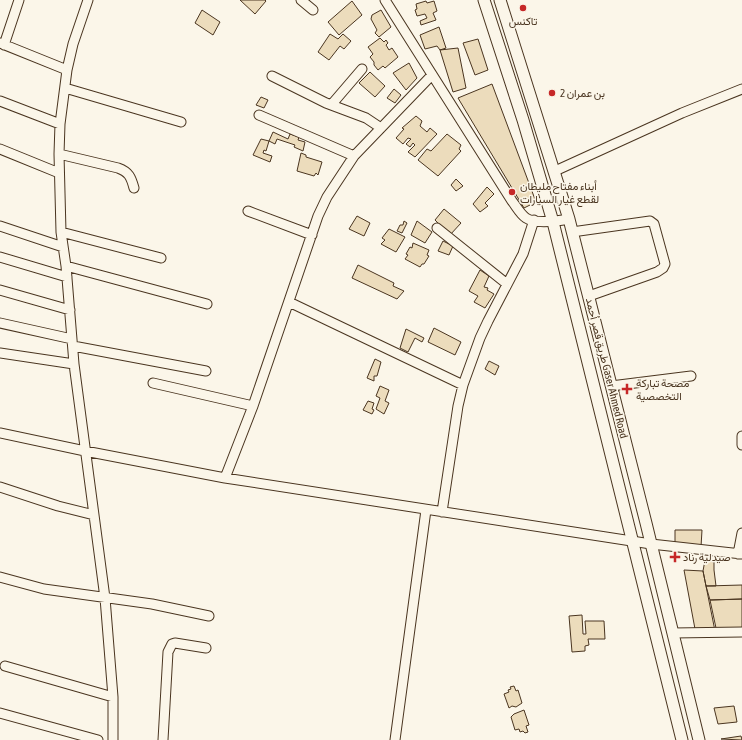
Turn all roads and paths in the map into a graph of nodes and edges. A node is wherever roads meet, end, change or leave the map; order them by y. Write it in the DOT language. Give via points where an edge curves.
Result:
graph roads {
  1 [pos="19,0"];
  2 [pos="88,0"];
  3 [pos="302,0"];
  4 [pos="385,0"];
  5 [pos="484,0"];
  6 [pos="503,1"];
  7 [pos="313,10"];
  8 [pos="2,44"];
  9 [pos="362,69"];
  10 [pos="67,70"];
  11 [pos="272,76"];
  12 [pos="432,76"];
  13 [pos="65,88"];
  14 [pos="742,89"];
  15 [pos="0,101"];
  16 [pos="332,104"];
  17 [pos="259,115"];
  18 [pos="181,122"];
  19 [pos="60,124"];
  20 [pos="381,128"];
  21 [pos="0,149"];
  22 [pos="59,154"];
  23 [pos="354,156"];
  24 [pos="555,171"];
  25 [pos="59,173"];
  26 [pos="134,188"];
  27 [pos="248,211"];
  28 [pos="569,219"];
  29 [pos="534,220"];
  30 [pos="553,222"];
  31 [pos="0,226"];
  32 [pos="437,228"];
  33 [pos="61,232"];
  34 [pos="572,232"];
  35 [pos="312,236"];
  36 [pos="63,247"];
  37 [pos="0,257"];
  38 [pos="161,258"];
  39 [pos="66,266"];
  40 [pos="67,277"];
  41 [pos="507,284"];
  42 [pos="0,290"];
  43 [pos="589,296"];
  44 [pos="289,302"];
  45 [pos="207,304"];
  46 [pos="70,310"];
  47 [pos="0,323"];
  48 [pos="72,342"];
  49 [pos="0,353"];
  50 [pos="74,364"];
  51 [pos="206,371"];
  52 [pos="691,376"];
  53 [pos="153,383"];
  54 [pos="464,385"];
  55 [pos="611,386"];
  56 [pos="253,406"];
  57 [pos="0,433"];
  58 [pos="742,436"];
  59 [pos="742,445"];
  60 [pos="85,451"];
  61 [pos="225,478"];
  62 [pos="0,487"];
  63 [pos="426,510"];
  64 [pos="442,512"];
  65 [pos="94,515"];
  66 [pos="742,533"];
  67 [pos="631,540"];
  68 [pos="651,544"];
  69 [pos="740,554"];
  70 [pos="0,577"];
  71 [pos="105,598"];
  72 [pos="209,616"];
  73 [pos="742,632"];
  74 [pos="673,633"];
  75 [pos="206,648"];
  76 [pos="5,666"];
  77 [pos="113,697"];
  78 [pos="0,713"];
  79 [pos="98,740"];
  80 [pos="113,740"];
  81 [pos="163,740"];
  82 [pos="395,740"];
  83 [pos="682,740"];
  84 [pos="699,740"];
  1 -- 8 [label="street"];
  2 -- 10 [label="street"];
  3 -- 7 [label="street"];
  4 -- 12 [label="street"];
  5 -- 30 [label="main road, طريق قصر أحمد Gaser Ahmed Road"];
  6 -- 24 [label="main road, طريق قصر أحمد Gaser Ahmed Road"];
  8 -- 10 [label="street"];
  9 -- 16 [label="street"];
  10 -- 13 [label="street"];
  11 -- 16 [label="street"];
  12 -- 20 [label="street"];
  12 -- 29 [label="street" via="512,201 525,217"];
  13 -- 18 [label="street"];
  13 -- 19 [label="street"];
  14 -- 24 [label="street" via="682,113"];
  15 -- 19 [label="street"];
  16 -- 20 [label="street" via="366,118"];
  17 -- 23 [label="street"];
  19 -- 22 [label="street"];
  20 -- 23 [label="street"];
  21 -- 25 [label="street"];
  22 -- 25 [label="street"];
  22 -- 26 [label="street" via="126,170"];
  23 -- 35 [label="street" via="327,197"];
  24 -- 28 [label="main road, طريق قصر أحمد Gaser Ahmed Road"];
  25 -- 33 [label="street"];
  27 -- 35 [label="street"];
  28 -- 30 [label="street"];
  28 -- 34 [label="main road, طريق قصر أحمد Gaser Ahmed Road"];
  29 -- 30 [label="street"];
  29 -- 41 [label="street" via="524,254"];
  30 -- 67 [label="main road, طريق قصر أحمد Gaser Ahmed Road"];
  31 -- 36 [label="street"];
  32 -- 41 [label="street"];
  33 -- 36 [label="street"];
  33 -- 38 [label="street"];
  34 -- 43 [label="main road, طريق قصر أحمد Gaser Ahmed Road"];
  34 -- 43 [label="street" via="650,221 654,224 665,264 657,272"];
  35 -- 44 [label="street"];
  36 -- 39 [label="street"];
  37 -- 40 [label="street"];
  39 -- 40 [label="street"];
  39 -- 45 [label="street"];
  40 -- 46 [label="street"];
  41 -- 54 [label="street" via="480,338"];
  42 -- 46 [label="street"];
  43 -- 55 [label="main road, طريق قصر أحمد Gaser Ahmed Road"];
  44 -- 54 [label="street"];
  44 -- 56 [label="street"];
  46 -- 48 [label="street"];
  47 -- 48 [label="street"];
  48 -- 50 [label="street"];
  48 -- 51 [label="street"];
  49 -- 50 [label="street"];
  50 -- 60 [label="street"];
  52 -- 55 [label="street"];
  53 -- 56 [label="street"];
  54 -- 64 [label="street" via="458,406"];
  55 -- 68 [label="main road, طريق قصر أحمد Gaser Ahmed Road"];
  56 -- 61 [label="street"];
  57 -- 60 [label="street"];
  58 -- 59 [label="street"];
  60 -- 61 [label="street"];
  60 -- 65 [label="street"];
  61 -- 63 [label="street"];
  62 -- 65 [label="street"];
  63 -- 64 [label="street"];
  63 -- 82 [label="street"];
  64 -- 67 [label="street"];
  65 -- 71 [label="street"];
  66 -- 69 [label="street"];
  67 -- 68 [label="street"];
  67 -- 83 [label="main road, طريق قصر أحمد Gaser Ahmed Road"];
  68 -- 69 [label="street"];
  68 -- 74 [label="main road, طريق قصر أحمد Gaser Ahmed Road"];
  70 -- 71 [label="street" via="44,589"];
  71 -- 72 [label="street" via="152,604"];
  71 -- 77 [label="street"];
  73 -- 74 [label="street"];
  74 -- 84 [label="main road, طريق قصر أحمد Gaser Ahmed Road"];
  75 -- 81 [label="street" via="175,644 170,647"];
  76 -- 77 [label="street"];
  77 -- 80 [label="street"];
  78 -- 79 [label="street"];
}
